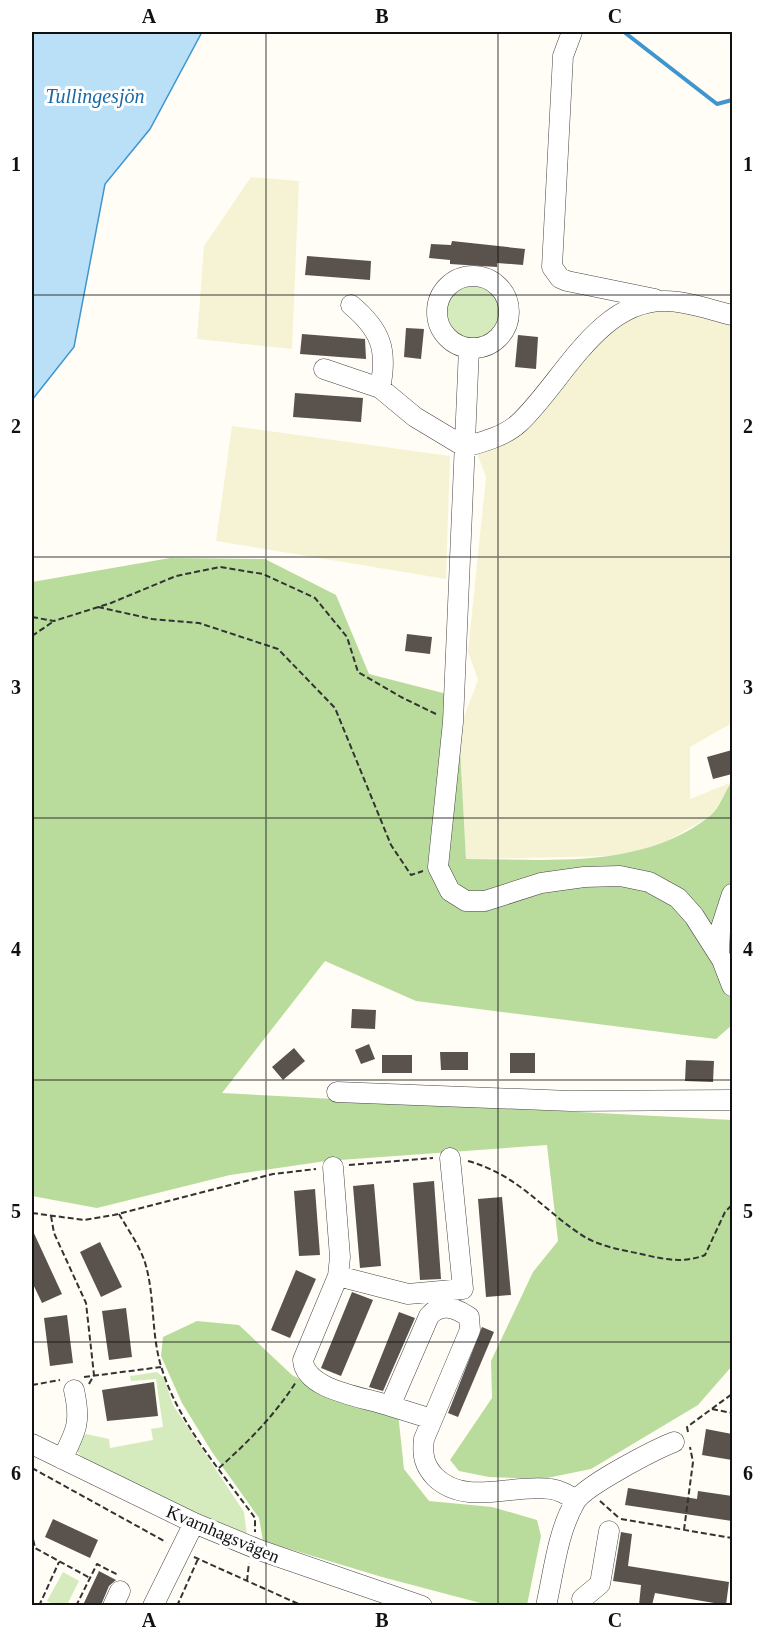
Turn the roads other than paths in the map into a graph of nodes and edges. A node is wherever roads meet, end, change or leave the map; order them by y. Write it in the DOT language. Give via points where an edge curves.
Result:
graph roads {
  1 [pos="572,32"];
  2 [pos="601,288"];
  3 [pos="666,301"];
  4 [pos="351,305"];
  5 [pos="732,315"];
  6 [pos="607,325"];
  7 [pos="469,348"];
  8 [pos="324,369"];
  9 [pos="380,388"];
  10 [pos="465,447"];
  11 [pos="732,894"];
  12 [pos="719,954"];
  13 [pos="732,986"];
  14 [pos="337,1092"];
  15 [pos="732,1100"];
  16 [pos="450,1158"];
  17 [pos="333,1167"];
  18 [pos="338,1276"];
  19 [pos="463,1289"];
  20 [pos="465,1314"];
  21 [pos="74,1390"];
  22 [pos="390,1406"];
  23 [pos="432,1419"];
  24 [pos="674,1442"];
  25 [pos="32,1444"];
  26 [pos="62,1459"];
  27 [pos="581,1496"];
  28 [pos="194,1523"];
  29 [pos="615,1525"];
  30 [pos="548,1599"];
  31 [pos="585,1602"];
  32 [pos="153,1605"];
  33 [pos="422,1605"];
  1 -- 2 [label="street" via="563,56 552,267 560,278"];
  2 -- 3 [label="street"];
  2 -- 6 [label="street" via="609,298"];
  3 -- 5 [label="street"];
  3 -- 6 [label="street" via="624,310"];
  4 -- 9 [label="street" via="370,321 382,346 385,368"];
  6 -- 10 [label="street" via="518,424 494,438"];
  7 -- 10 [label="street"];
  8 -- 9 [label="street"];
  9 -- 10 [label="street" via="415,417"];
  10 -- 12 [label="street" via="453,722 438,867 450,891 466,901 485,901 541,883 584,877 620,876 649,882 678,898"];
  11 -- 12 [label="street" via="720,931"];
  12 -- 13 [label="street"];
  14 -- 15 [label="street" via="571,1101"];
  16 -- 19 [label="street"];
  17 -- 18 [label="street"];
  18 -- 19 [label="street" via="408,1294"];
  18 -- 22 [label="street" via="303,1360 304,1370 309,1377 338,1392"];
  19 -- 20 [label="street"];
  20 -- 22 [label="street" via="446,1307 429,1316"];
  20 -- 23 [label="street" via="470,1330"];
  21 -- 26 [label="street" via="78,1426"];
  22 -- 23 [label="street"];
  23 -- 27 [label="street" via="422,1454 427,1468 441,1482 458,1490 482,1493 512,1488 553,1489"];
  24 -- 27 [label="street" via="653,1450"];
  25 -- 26 [label="street, Kvarnhagsvägen"];
  26 -- 28 [label="street, Kvarnhagsvägen"];
  27 -- 30 [label="street" via="556,1550"];
  28 -- 32 [label="street"];
  28 -- 33 [label="street, Kvarnhagsvägen" via="291,1563"];
  29 -- 31 [label="street" via="600,1584"];
  30 -- 31 [label="street"];
}
